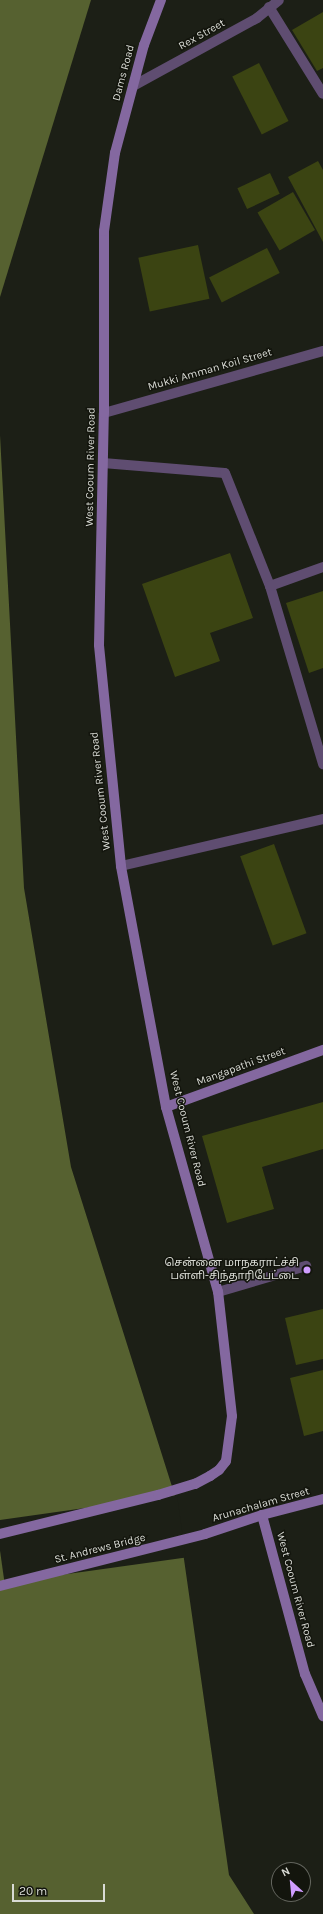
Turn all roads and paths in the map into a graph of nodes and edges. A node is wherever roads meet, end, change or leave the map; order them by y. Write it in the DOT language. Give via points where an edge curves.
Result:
graph roads {
  1 [pos="160,0"];
  2 [pos="279,0"];
  3 [pos="269,7"];
  4 [pos="133,86"];
  5 [pos="323,94"];
  6 [pos="115,153"];
  7 [pos="323,351"];
  8 [pos="104,413"];
  9 [pos="103,463"];
  10 [pos="323,567"];
  11 [pos="270,586"];
  12 [pos="323,764"];
  13 [pos="323,819"];
  14 [pos="121,866"];
  15 [pos="323,1050"];
  16 [pos="166,1107"];
  17 [pos="306,1266"];
  18 [pos="218,1292"];
  19 [pos="323,1499"];
  20 [pos="262,1515"];
  21 [pos="0,1534"];
  22 [pos="205,1534"];
  23 [pos="0,1586"];
  24 [pos="323,1716"];
  1 -- 4 [label="street, Dams Road"];
  2 -- 3 [label="street, Rex Street"];
  3 -- 4 [label="street, Rex Street" via="257,18"];
  3 -- 5 [label="street"];
  4 -- 6 [label="street, Dams Road"];
  6 -- 8 [label="street, West Cooum River Road" via="104,231"];
  7 -- 8 [label="street, Mukki Amman Koil Street"];
  8 -- 9 [label="street, West Cooum River Road"];
  9 -- 11 [label="street" via="225,473"];
  9 -- 14 [label="street, West Cooum River Road" via="99,645"];
  10 -- 11 [label="street"];
  11 -- 12 [label="street"];
  13 -- 14 [label="street"];
  14 -- 16 [label="street, West Cooum River Road"];
  15 -- 16 [label="street, Mangapathi Street"];
  16 -- 18 [label="street, West Cooum River Road"];
  17 -- 18 [label="street"];
  18 -- 21 [label="street, West Cooum River Road" via="232,1416 226,1461 219,1470 194,1484 158,1495"];
  19 -- 20 [label="street, Arunachalam Street"];
  20 -- 22 [label="street, Arunachalam Street"];
  20 -- 24 [label="street, West Cooum River Road" via="305,1674"];
  22 -- 23 [label="street, St. Andrews Bridge"];
}
